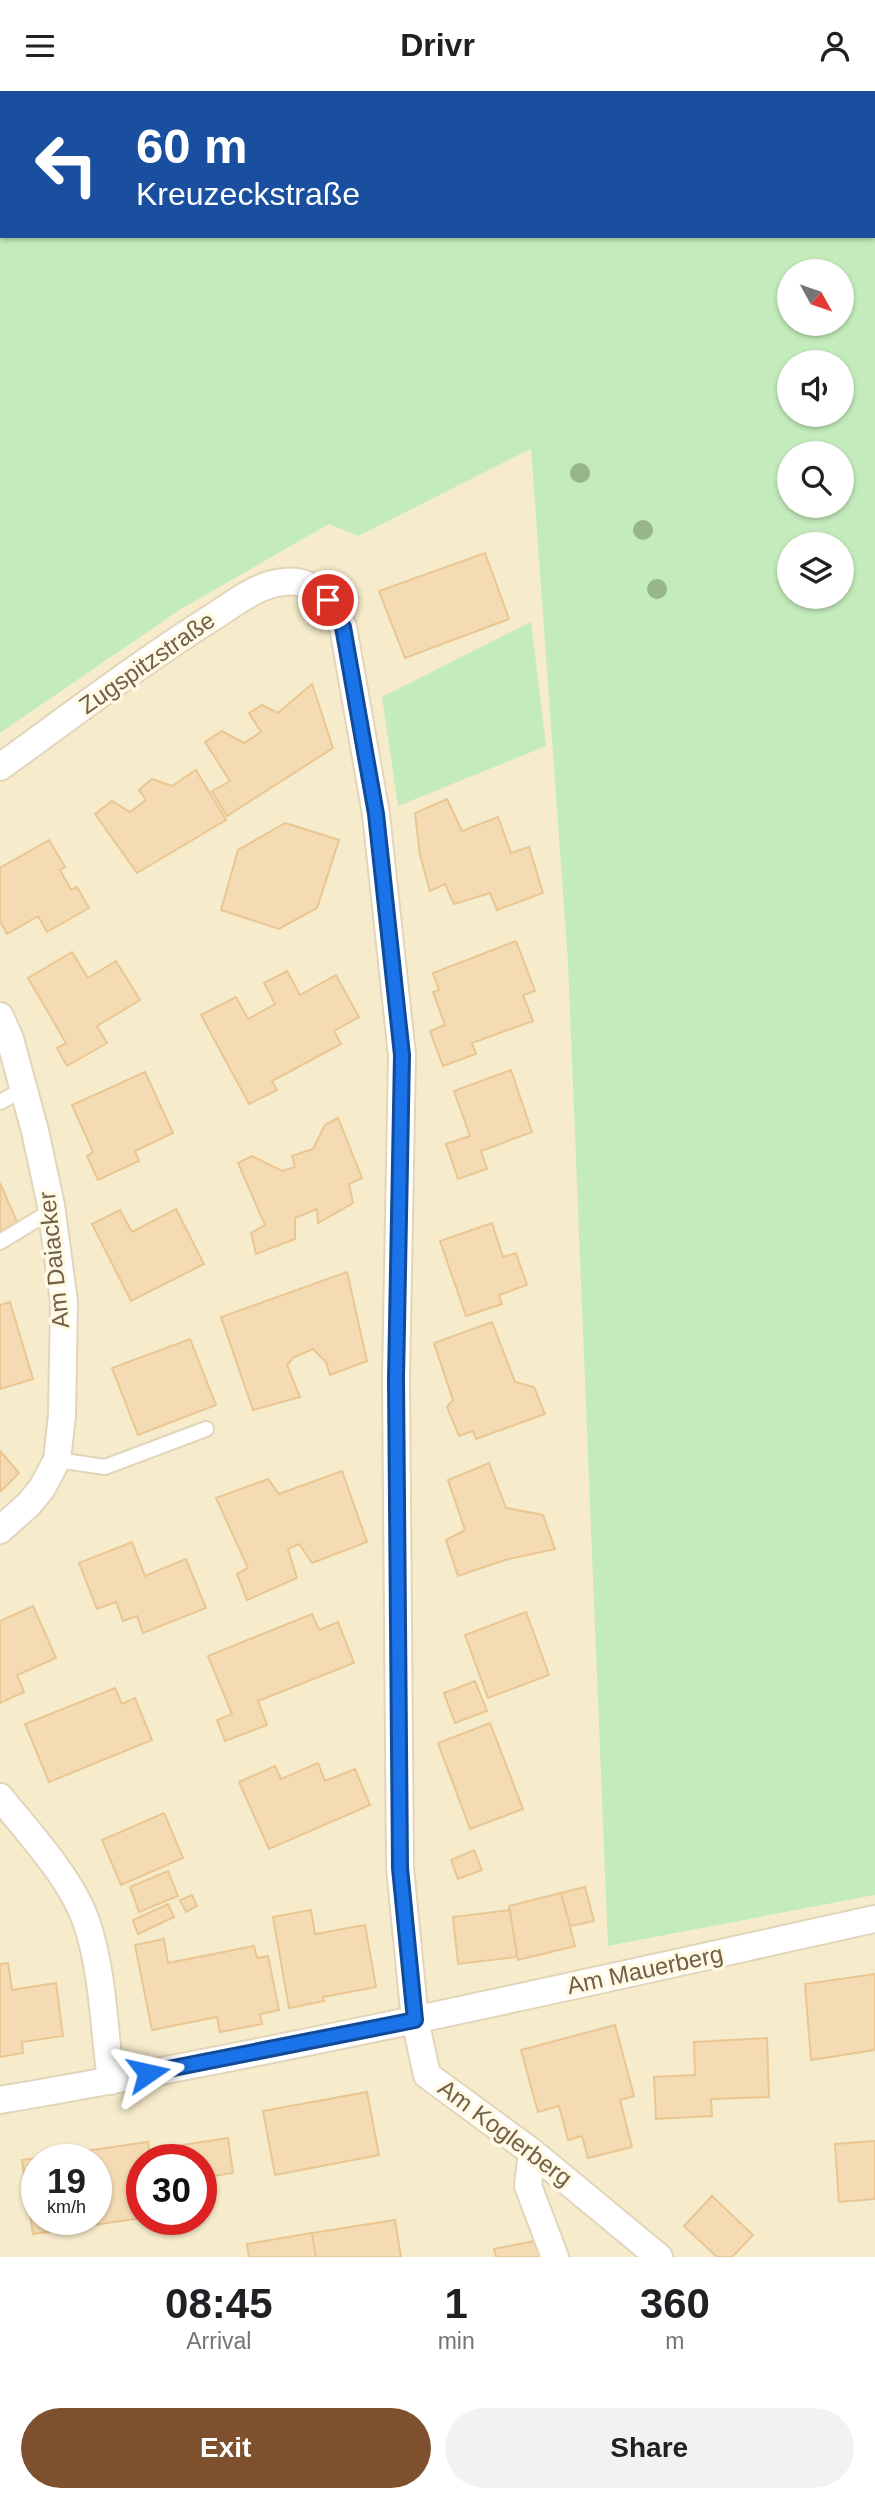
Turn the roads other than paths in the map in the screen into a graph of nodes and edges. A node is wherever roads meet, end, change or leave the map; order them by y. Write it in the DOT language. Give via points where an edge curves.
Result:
graph roads {
  1 [pos="304,583"];
  2 [pos="0,767"];
  3 [pos="0,1016"];
  4 [pos="24,1089"];
  5 [pos="0,1102"];
  6 [pos="51,1211"];
  7 [pos="0,1242"];
  8 [pos="206,1429"];
  9 [pos="57,1460"];
  10 [pos="0,1529"];
  11 [pos="0,1797"];
  12 [pos="875,1919"];
  13 [pos="415,2020"];
  14 [pos="111,2081"];
  15 [pos="0,2099"];
  16 [pos="532,2152"];
  17 [pos="555,2257"];
  18 [pos="659,2257"];
  1 -- 2 [label="street, Zugspitzstraße" via="284,582 256,590 180,638"];
  1 -- 13 [label="street, Am Koglerberg" via="328,600 343,627 376,814 402,1055 396,1379 400,1868"];
  3 -- 4 [label="street, Am Daiacker"];
  4 -- 5 [label="lane"];
  4 -- 6 [label="street, Am Daiacker"];
  6 -- 7 [label="lane"];
  6 -- 9 [label="street, Am Daiacker" via="64,1302"];
  8 -- 9 [label="lane" via="105,1467"];
  9 -- 10 [label="street, Am Daiacker" via="29,1504"];
  11 -- 14 [label="street" via="58,1870 86,1920 99,1977"];
  12 -- 13 [label="street, Am Mauerberg"];
  13 -- 14 [label="street"];
  13 -- 16 [label="street, Am Koglerberg" via="428,2075"];
  14 -- 15 [label="street"];
  16 -- 17 [label="street" via="528,2186"];
  16 -- 18 [label="street, Am Koglerberg"];
}
